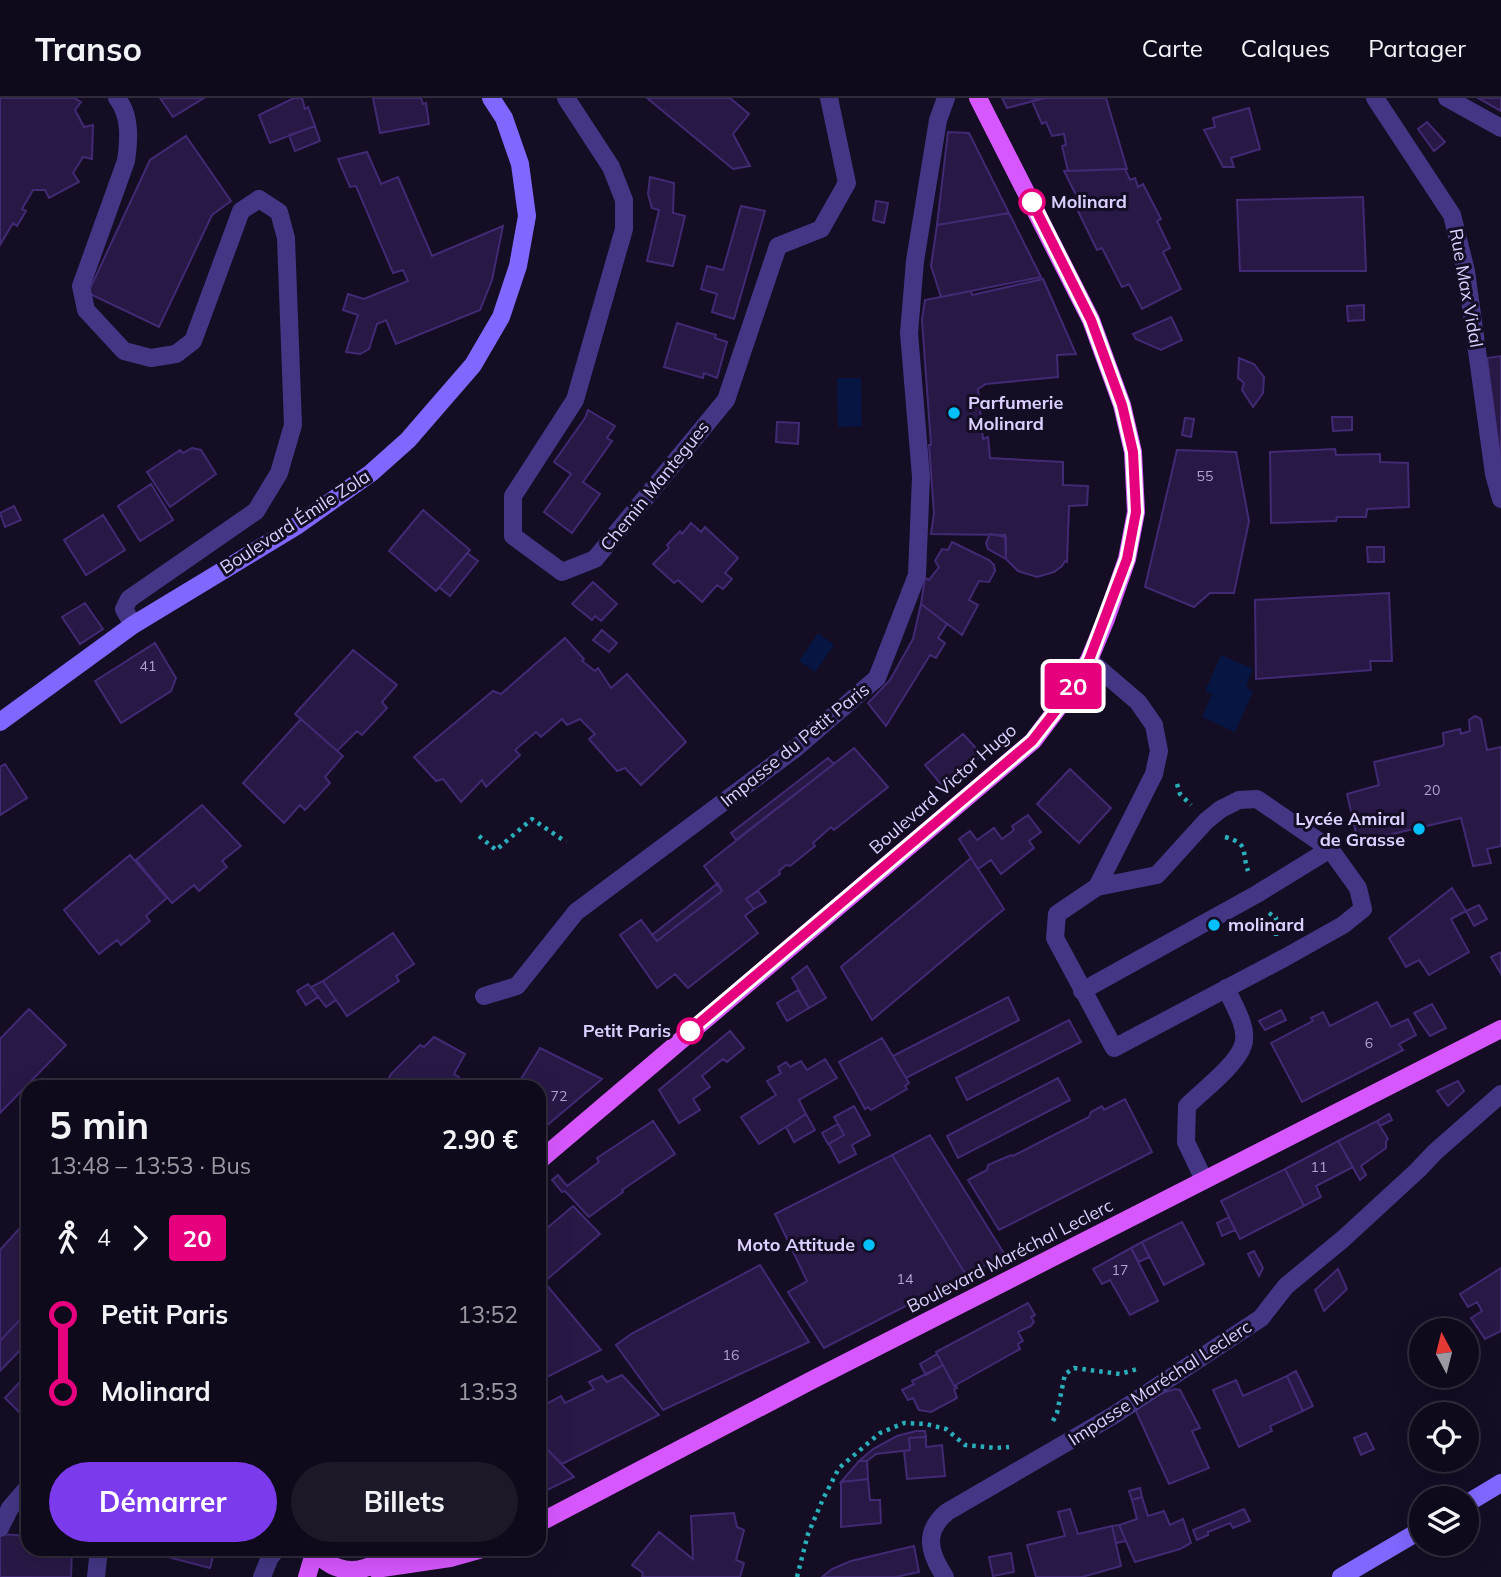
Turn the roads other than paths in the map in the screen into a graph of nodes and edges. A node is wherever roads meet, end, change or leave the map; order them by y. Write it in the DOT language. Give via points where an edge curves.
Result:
graph roads {
  1 [pos="117,98"];
  2 [pos="491,98"];
  3 [pos="566,98"];
  4 [pos="829,98"];
  5 [pos="946,98"];
  6 [pos="978,98"];
  7 [pos="1375,98"];
  8 [pos="1447,98"];
  9 [pos="1501,128"];
  10 [pos="1501,499"];
  11 [pos="133,625"];
  12 [pos="1089,660"];
  13 [pos="0,722"];
  14 [pos="1330,849"];
  15 [pos="1097,887"];
  16 [pos="1226,988"];
  17 [pos="1082,991"];
  18 [pos="484,996"];
  19 [pos="1501,1029"];
  20 [pos="1501,1094"];
  21 [pos="546,1155"];
  22 [pos="1205,1180"];
  23 [pos="1501,1483"];
  24 [pos="21,1495"];
  25 [pos="1479,1496"];
  26 [pos="546,1519"];
  27 [pos="0,1528"];
  28 [pos="1409,1537"];
  29 [pos="98,1556"];
  30 [pos="272,1556"];
  31 [pos="313,1556"];
  32 [pos="318,1556"];
  33 [pos="386,1556"];
  34 [pos="457,1556"];
  35 [pos="367,1573"];
  36 [pos="96,1577"];
  37 [pos="262,1577"];
  38 [pos="307,1577"];
  39 [pos="945,1577"];
  40 [pos="1341,1577"];
  1 -- 11 [label="street" via="127,120 126,160 81,286 86,310 124,351 151,358 176,354 193,341 241,211 259,199 279,212 286,238 293,425 279,473 256,511 130,599 124,609"];
  2 -- 11 [label="main road, Boulevard Émile Zola" via="504,118 520,164 527,216 501,317 473,365 408,440 372,472 298,525"];
  3 -- 4 [label="street, Chemin Mantegues" via="611,167 624,200 624,229 575,400 513,496 513,536 562,572 595,559 726,400 778,246 821,229 847,183"];
  5 -- 18 [label="street, Impasse du Petit Paris" via="938,120 915,261 909,333 921,477 917,575 877,678 796,748 576,912 517,986"];
  6 -- 12 [label="main road, Boulevard Victor Hugo" via="1091,320 1122,405 1133,452 1136,512 1127,559"];
  7 -- 10 [label="street, Rue Max Vidal" via="1452,215 1466,271"];
  8 -- 9 [label="street"];
  11 -- 13 [label="main road, Boulevard Émile Zola"];
  12 -- 15 [label="street" via="1138,702 1154,725 1159,751 1154,775"];
  12 -- 21 [label="main road, Boulevard Victor Hugo" via="1032,741"];
  14 -- 15 [label="street" via="1257,799 1239,800 1206,821 1157,875"];
  14 -- 16 [label="street" via="1358,888 1363,909 1343,925"];
  14 -- 17 [label="street"];
  15 -- 17 [label="street" via="1057,914 1055,938"];
  16 -- 17 [label="street" via="1114,1048"];
  16 -- 22 [label="street" via="1242,1022 1244,1045 1233,1062 1187,1106 1186,1142"];
  19 -- 22 [label="main road, Boulevard Maréchal Leclerc"];
  20 -- 39 [label="street, Impasse Maréchal Leclerc" via="1286,1286 1261,1318 1114,1415 936,1521 930,1541"];
  22 -- 26 [label="main road, Boulevard Maréchal Leclerc"];
  23 -- 25 [label="main road"];
  24 -- 27 [label="street"];
  28 -- 40 [label="main road"];
  29 -- 36 [label="street"];
  30 -- 37 [label="street"];
  31 -- 38 [label="main road"];
  32 -- 35 [label="main road" via="334,1573 349,1577"];
  33 -- 35 [label="main road"];
  34 -- 35 [label="main road"];
}
